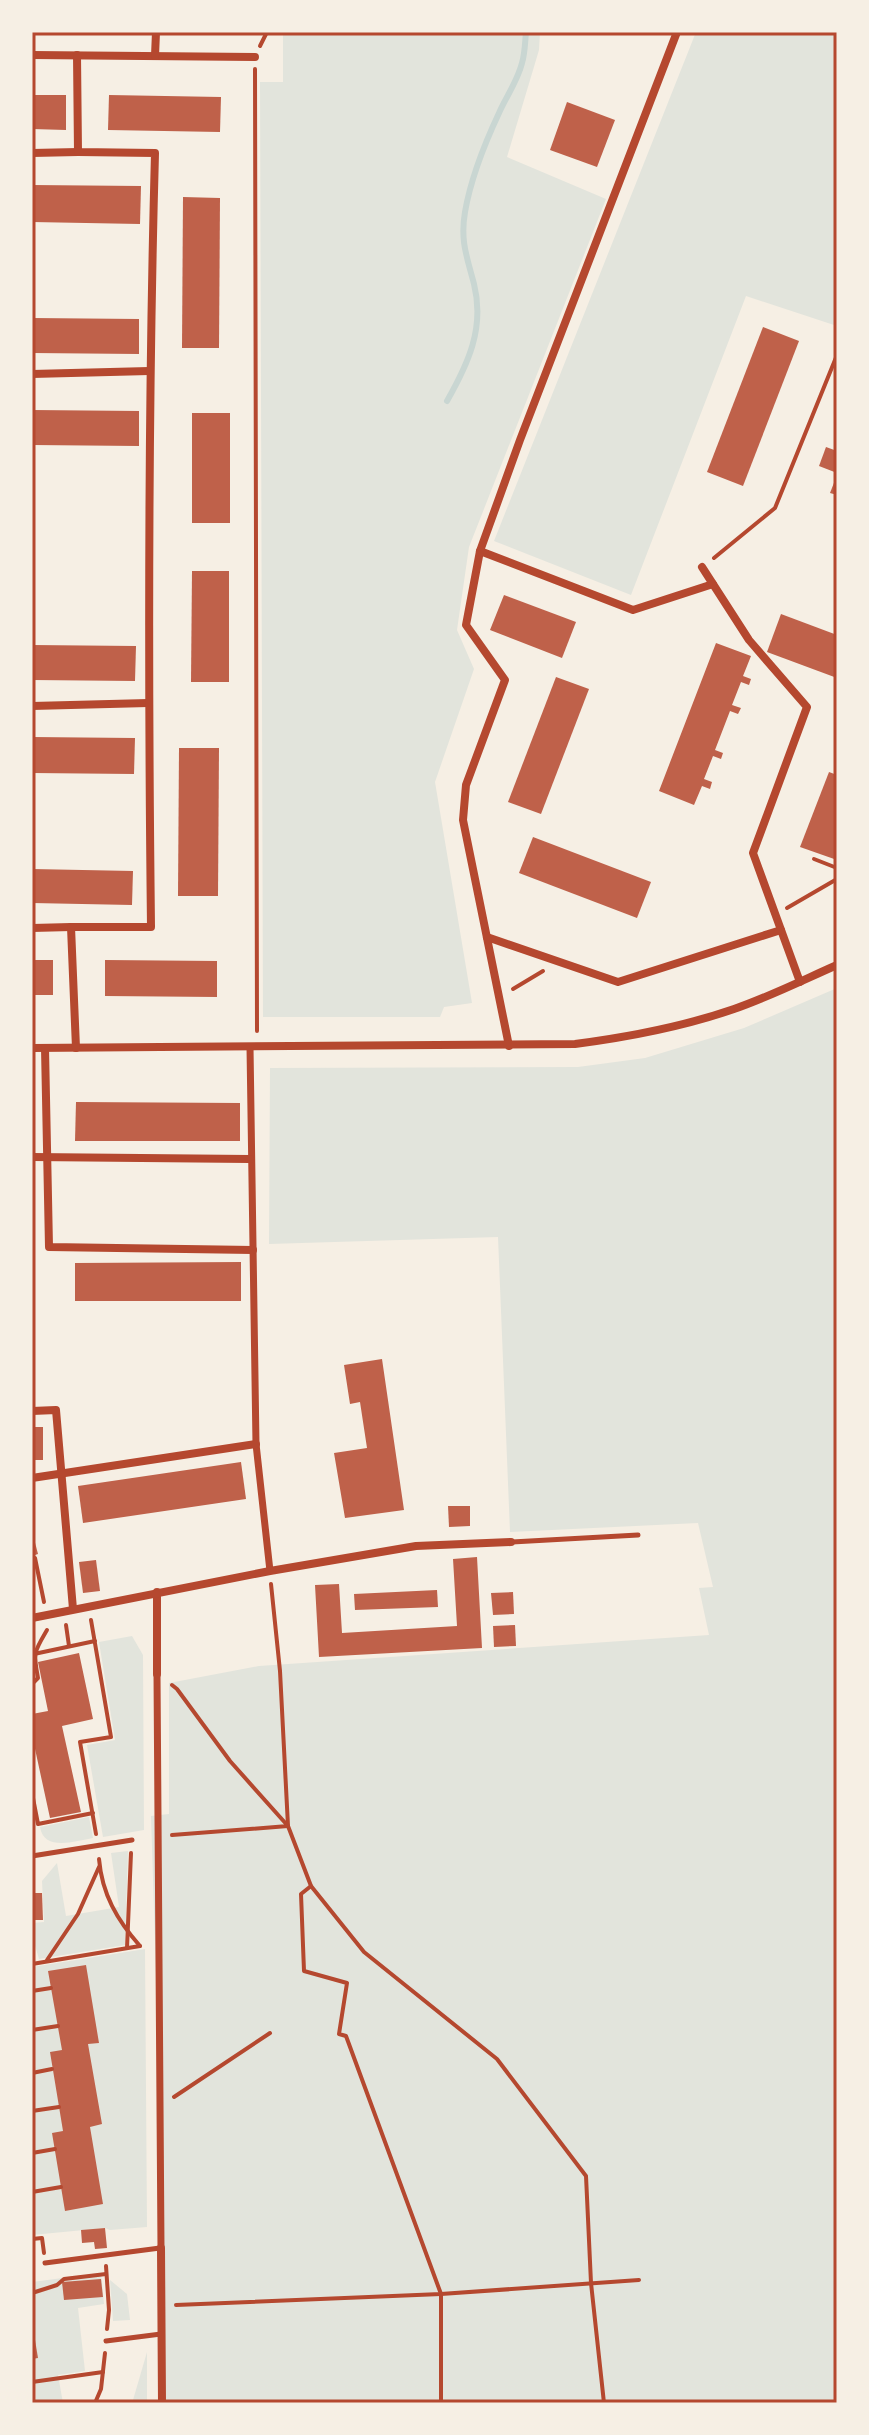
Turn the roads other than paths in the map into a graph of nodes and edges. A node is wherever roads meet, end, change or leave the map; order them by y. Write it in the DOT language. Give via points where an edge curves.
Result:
graph roads {
  1 [pos="156,32"];
  2 [pos="677,32"];
  3 [pos="32,55"];
  4 [pos="77,55"];
  5 [pos="155,56"];
  6 [pos="255,57"];
  7 [pos="78,152"];
  8 [pos="32,153"];
  9 [pos="149,371"];
  10 [pos="32,374"];
  11 [pos="480,551"];
  12 [pos="702,567"];
  13 [pos="713,584"];
  14 [pos="148,703"];
  15 [pos="32,706"];
  16 [pos="71,927"];
  17 [pos="32,928"];
  18 [pos="781,930"];
  19 [pos="487,937"];
  20 [pos="837,965"];
  21 [pos="800,982"];
  22 [pos="509,1046"];
  23 [pos="250,1047"];
  24 [pos="32,1048"];
  25 [pos="45,1048"];
  26 [pos="76,1048"];
  27 [pos="32,1157"];
  28 [pos="47,1157"];
  29 [pos="250,1159"];
  30 [pos="253,1250"];
  31 [pos="32,1411"];
  32 [pos="256,1444"];
  33 [pos="61,1473"];
  34 [pos="32,1478"];
  35 [pos="638,1535"];
  36 [pos="511,1542"];
  37 [pos="270,1571"];
  38 [pos="157,1592"];
  39 [pos="73,1609"];
  40 [pos="32,1618"];
  41 [pos="157,1674"];
  42 [pos="132,1840"];
  43 [pos="32,1856"];
  44 [pos="161,2248"];
  45 [pos="45,2263"];
  46 [pos="162,2334"];
  47 [pos="106,2341"];
  48 [pos="162,2403"];
  1 -- 5 [label="street"];
  2 -- 11 [label="street"];
  3 -- 4 [label="street"];
  4 -- 5 [label="street"];
  4 -- 7 [label="street"];
  5 -- 6 [label="street"];
  7 -- 8 [label="street"];
  7 -- 9 [label="street" via="155,153"];
  9 -- 10 [label="street"];
  9 -- 14 [label="street"];
  11 -- 13 [label="street" via="633,610"];
  11 -- 19 [label="street" via="466,625 505,680 466,785 463,820"];
  12 -- 13 [label="street"];
  13 -- 18 [label="street" via="749,640 807,707 753,853"];
  14 -- 15 [label="street"];
  14 -- 16 [label="street" via="151,927"];
  16 -- 17 [label="street"];
  16 -- 26 [label="street"];
  18 -- 19 [label="street" via="618,982"];
  18 -- 21 [label="street"];
  19 -- 22 [label="street"];
  20 -- 21 [label="street"];
  21 -- 22 [label="street" via="664,1030 575,1044"];
  22 -- 23 [label="street"];
  23 -- 26 [label="street"];
  23 -- 29 [label="street"];
  24 -- 25 [label="street"];
  25 -- 26 [label="street"];
  25 -- 28 [label="street"];
  27 -- 28 [label="street"];
  28 -- 29 [label="street"];
  28 -- 30 [label="street" via="49,1247"];
  29 -- 30 [label="street"];
  30 -- 32 [label="street"];
  31 -- 33 [label="street" via="56,1410"];
  32 -- 33 [label="street"];
  32 -- 37 [label="street"];
  33 -- 34 [label="street"];
  33 -- 39 [label="street"];
  35 -- 36 [label="lane"];
  36 -- 37 [label="street" via="416,1546"];
  37 -- 38 [label="street"];
  38 -- 39 [label="street"];
  38 -- 41 [label="street"];
  39 -- 40 [label="street"];
  41 -- 44 [label="street"];
  42 -- 43 [label="lane"];
  44 -- 45 [label="lane"];
  44 -- 46 [label="street"];
  46 -- 47 [label="lane"];
  46 -- 48 [label="street"];
}
